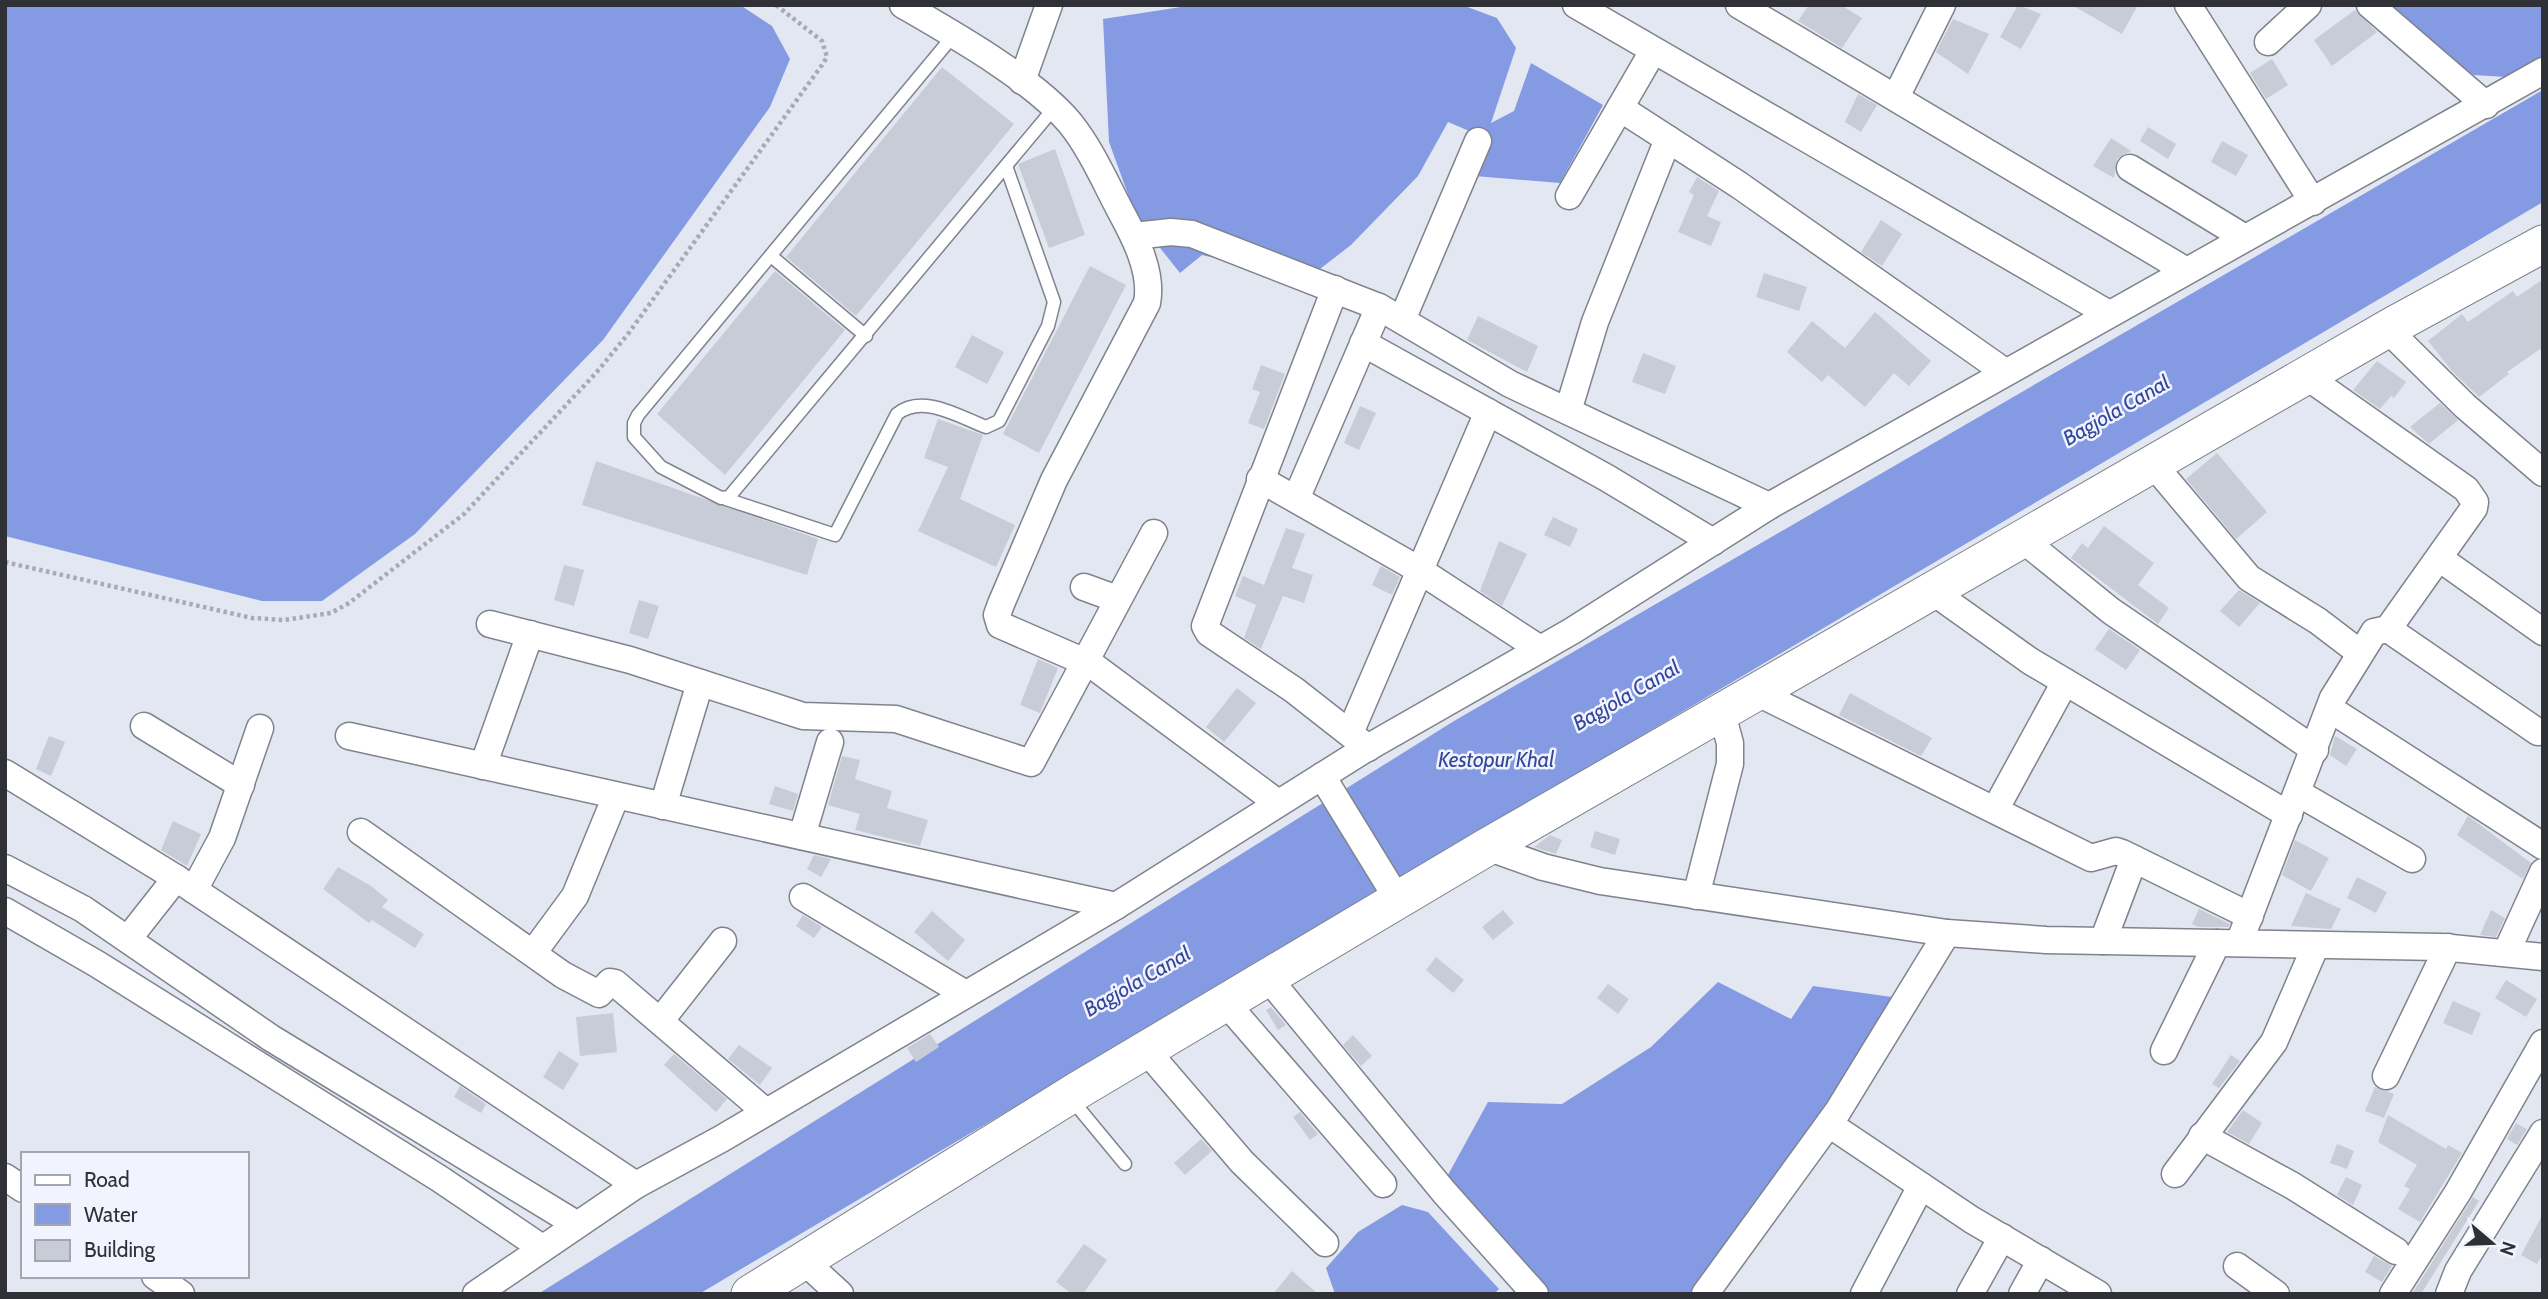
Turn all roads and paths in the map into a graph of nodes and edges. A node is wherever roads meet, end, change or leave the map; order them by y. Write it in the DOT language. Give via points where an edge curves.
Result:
graph roads {
  1 [pos="776,5"];
  2 [pos="1049,5"];
  3 [pos="1576,5"];
  4 [pos="1739,5"];
  5 [pos="1942,5"];
  6 [pos="2188,5"];
  7 [pos="2308,5"];
  8 [pos="2370,5"];
  9 [pos="906,6"];
  10 [pos="953,36"];
  11 [pos="2268,42"];
  12 [pos="1653,51"];
  13 [pos="2543,71"];
  14 [pos="1023,81"];
  15 [pos="1896,97"];
  16 [pos="2486,105"];
  17 [pos="1055,107"];
  18 [pos="1620,108"];
  19 [pos="1668,139"];
  20 [pos="1478,141"];
  21 [pos="1006,166"];
  22 [pos="2130,168"];
  23 [pos="1569,196"];
  24 [pos="2313,202"];
  25 [pos="1134,236"];
  26 [pos="2245,238"];
  27 [pos="2543,244"];
  28 [pos="771,256"];
  29 [pos="2185,270"];
  30 [pos="1335,289"];
  31 [pos="1379,307"];
  32 [pos="2109,314"];
  33 [pos="1402,320"];
  34 [pos="2387,329"];
  35 [pos="866,336"];
  36 [pos="1363,343"];
  37 [pos="2005,372"];
  38 [pos="2306,376"];
  39 [pos="1568,411"];
  40 [pos="1488,412"];
  41 [pos="2153,464"];
  42 [pos="2543,473"];
  43 [pos="1260,479"];
  44 [pos="726,499"];
  45 [pos="1296,499"];
  46 [pos="1769,506"];
  47 [pos="1154,533"];
  48 [pos="2022,539"];
  49 [pos="1713,542"];
  50 [pos="2439,558"];
  51 [pos="5,562"];
  52 [pos="1419,570"];
  53 [pos="1084,587"];
  54 [pos="1932,591"];
  55 [pos="1117,599"];
  56 [pos="490,624"];
  57 [pos="2388,629"];
  58 [pos="2543,632"];
  59 [pos="530,634"];
  60 [pos="1540,649"];
  61 [pos="2360,653"];
  62 [pos="1084,662"];
  63 [pos="2065,682"];
  64 [pos="700,683"];
  65 [pos="1758,693"];
  66 [pos="2330,709"];
  67 [pos="1722,714"];
  68 [pos="144,726"];
  69 [pos="260,728"];
  70 [pos="2538,732"];
  71 [pos="349,736"];
  72 [pos="1359,740"];
  73 [pos="830,742"];
  74 [pos="2315,750"];
  75 [pos="483,766"];
  76 [pos="5,773"];
  77 [pos="1322,776"];
  78 [pos="241,785"];
  79 [pos="617,796"];
  80 [pos="1278,803"];
  81 [pos="2293,804"];
  82 [pos="663,806"];
  83 [pos="1994,810"];
  84 [pos="361,832"];
  85 [pos="802,836"];
  86 [pos="2543,846"];
  87 [pos="1487,847"];
  88 [pos="2134,859"];
  89 [pos="2412,859"];
  90 [pos="5,867"];
  91 [pos="2543,872"];
  92 [pos="185,884"];
  93 [pos="1390,887"];
  94 [pos="1696,896"];
  95 [pos="803,897"];
  96 [pos="1116,906"];
  97 [pos="5,911"];
  98 [pos="2250,916"];
  99 [pos="1947,933"];
  100 [pos="128,939"];
  101 [pos="723,941"];
  102 [pos="2103,941"];
  103 [pos="2228,943"];
  104 [pos="2316,944"];
  105 [pos="2448,947"];
  106 [pos="533,953"];
  107 [pos="2506,953"];
  108 [pos="2543,957"];
  109 [pos="1268,978"];
  110 [pos="964,993"];
  111 [pos="1226,1003"];
  112 [pos="661,1020"];
  113 [pos="2543,1043"];
  114 [pos="1146,1050"];
  115 [pos="2164,1051"];
  116 [pos="2386,1076"];
  117 [pos="1069,1096"];
  118 [pos="766,1112"];
  119 [pos="1829,1124"];
  120 [pos="2543,1133"];
  121 [pos="2202,1136"];
  122 [pos="1125,1164"];
  123 [pos="2175,1174"];
  124 [pos="5,1177"];
  125 [pos="1383,1184"];
  126 [pos="636,1185"];
  127 [pos="1921,1186"];
  128 [pos="21,1188"];
  129 [pos="576,1224"];
  130 [pos="2002,1237"];
  131 [pos="1325,1243"];
  132 [pos="542,1248"];
  133 [pos="2404,1259"];
  134 [pos="803,1260"];
  135 [pos="2040,1260"];
  136 [pos="2237,1266"];
  137 [pos="158,1278"];
  138 [pos="2070,1286"];
  139 [pos="181,1294"];
  140 [pos="477,1294"];
  141 [pos="750,1294"];
  142 [pos="840,1294"];
  143 [pos="1535,1294"];
  144 [pos="1705,1294"];
  145 [pos="1864,1294"];
  146 [pos="1970,1294"];
  147 [pos="2022,1294"];
  148 [pos="2098,1294"];
  149 [pos="2276,1294"];
  150 [pos="2393,1294"];
  151 [pos="2447,1294"];
  1 -- 51 [label="path" via="822,41 827,57 822,65 596,373 464,514 349,603 316,617 251,618"];
  2 -- 14 [label="street"];
  3 -- 12 [label="street"];
  4 -- 15 [label="street"];
  5 -- 15 [label="street"];
  6 -- 24 [label="street"];
  7 -- 11 [label="street"];
  8 -- 16 [label="street"];
  9 -- 10 [label="street"];
  10 -- 14 [label="street"];
  10 -- 28 [label="lane"];
  12 -- 18 [label="street"];
  12 -- 32 [label="street"];
  13 -- 16 [label="street"];
  14 -- 17 [label="street"];
  15 -- 29 [label="street"];
  16 -- 24 [label="street"];
  17 -- 21 [label="lane"];
  17 -- 25 [label="street" via="1088,151"];
  18 -- 19 [label="street"];
  18 -- 23 [label="street"];
  19 -- 37 [label="street"];
  19 -- 39 [label="street" via="1595,322"];
  20 -- 33 [label="street"];
  21 -- 35 [label="lane"];
  21 -- 44 [label="lane" via="1054,302 1048,326 999,421 986,427 924,404 906,406 897,414 835,535"];
  22 -- 26 [label="street"];
  24 -- 26 [label="street"];
  25 -- 30 [label="street" via="1192,234"];
  25 -- 62 [label="street" via="1147,276 1147,303 1054,480 997,615 1000,625 1010,631"];
  26 -- 29 [label="street"];
  27 -- 34 [label="street"];
  28 -- 35 [label="lane"];
  28 -- 44 [label="lane" via="634,423 634,437 657,464"];
  29 -- 32 [label="street"];
  30 -- 31 [label="street"];
  30 -- 43 [label="street"];
  31 -- 33 [label="street"];
  31 -- 36 [label="street"];
  32 -- 37 [label="street"];
  33 -- 39 [label="street" via="1510,384"];
  34 -- 38 [label="street"];
  34 -- 42 [label="street" via="2465,406"];
  35 -- 44 [label="lane"];
  36 -- 40 [label="street"];
  36 -- 45 [label="street"];
  37 -- 46 [label="street"];
  38 -- 41 [label="street"];
  38 -- 50 [label="street" via="2473,496 2474,508"];
  39 -- 46 [label="street"];
  40 -- 49 [label="street"];
  40 -- 52 [label="street"];
  41 -- 48 [label="street"];
  41 -- 61 [label="street" via="2249,578"];
  43 -- 45 [label="street"];
  43 -- 72 [label="street" via="1205,620 1207,630"];
  45 -- 52 [label="street"];
  46 -- 49 [label="street"];
  47 -- 55 [label="street"];
  48 -- 54 [label="street"];
  48 -- 74 [label="street" via="2111,611"];
  49 -- 60 [label="street"];
  50 -- 57 [label="street"];
  50 -- 58 [label="street"];
  52 -- 60 [label="street"];
  52 -- 72 [label="street"];
  53 -- 55 [label="street"];
  54 -- 63 [label="street"];
  54 -- 65 [label="street"];
  55 -- 62 [label="street"];
  56 -- 59 [label="street"];
  57 -- 61 [label="street" via="2374,632"];
  57 -- 70 [label="street"];
  59 -- 64 [label="street"];
  59 -- 75 [label="street"];
  60 -- 72 [label="street"];
  61 -- 66 [label="street"];
  62 -- 64 [label="street" via="1031,763 896,719 803,716"];
  62 -- 80 [label="street"];
  63 -- 81 [label="street"];
  63 -- 83 [label="street"];
  64 -- 82 [label="street"];
  65 -- 67 [label="street"];
  65 -- 83 [label="street"];
  66 -- 74 [label="street"];
  66 -- 86 [label="street"];
  67 -- 87 [label="street"];
  67 -- 94 [label="street" via="1730,764"];
  68 -- 78 [label="street"];
  69 -- 78 [label="street"];
  71 -- 75 [label="street"];
  72 -- 77 [label="street"];
  73 -- 85 [label="street"];
  74 -- 81 [label="street"];
  75 -- 79 [label="street"];
  76 -- 92 [label="street"];
  77 -- 80 [label="street"];
  77 -- 93 [label="street"];
  78 -- 92 [label="street" via="222,838"];
  79 -- 82 [label="street"];
  79 -- 106 [label="street" via="575,896"];
  80 -- 96 [label="street"];
  81 -- 89 [label="street"];
  81 -- 98 [label="street"];
  82 -- 85 [label="street"];
  83 -- 88 [label="street" via="2091,858 2116,851"];
  84 -- 106 [label="street"];
  85 -- 96 [label="street"];
  87 -- 93 [label="street"];
  87 -- 94 [label="street" via="1600,881"];
  88 -- 98 [label="street"];
  88 -- 102 [label="street"];
  90 -- 100 [label="street"];
  91 -- 107 [label="street"];
  92 -- 100 [label="street"];
  92 -- 126 [label="street"];
  93 -- 109 [label="street"];
  94 -- 99 [label="street"];
  95 -- 110 [label="street"];
  96 -- 110 [label="street"];
  97 -- 132 [label="street" via="440,1179"];
  98 -- 103 [label="street"];
  99 -- 102 [label="street"];
  99 -- 119 [label="street"];
  100 -- 129 [label="street" via="271,1038"];
  101 -- 112 [label="street"];
  102 -- 103 [label="street"];
  103 -- 104 [label="street"];
  103 -- 115 [label="street"];
  104 -- 105 [label="street"];
  104 -- 121 [label="street" via="2274,1042"];
  105 -- 107 [label="street"];
  105 -- 116 [label="street"];
  106 -- 112 [label="street" via="596,993 612,981"];
  107 -- 108 [label="street"];
  109 -- 111 [label="street"];
  109 -- 143 [label="street" via="1444,1192"];
  110 -- 118 [label="street"];
  111 -- 114 [label="street"];
  111 -- 125 [label="street"];
  112 -- 118 [label="street"];
  113 -- 133 [label="street"];
  114 -- 117 [label="street"];
  114 -- 131 [label="street" via="1242,1162"];
  117 -- 122 [label="lane"];
  117 -- 134 [label="street"];
  118 -- 126 [label="street"];
  119 -- 127 [label="street"];
  119 -- 144 [label="street"];
  120 -- 151 [label="street"];
  121 -- 123 [label="street"];
  121 -- 133 [label="street" via="2293,1186"];
  124 -- 128 [label="street"];
  126 -- 129 [label="street"];
  127 -- 130 [label="street"];
  127 -- 145 [label="street"];
  129 -- 132 [label="street"];
  130 -- 135 [label="street"];
  130 -- 146 [label="street"];
  132 -- 140 [label="street"];
  133 -- 150 [label="street"];
  133 -- 151 [label="street" via="2419,1278"];
  134 -- 141 [label="street"];
  134 -- 142 [label="street"];
  135 -- 138 [label="street"];
  135 -- 147 [label="street"];
  136 -- 149 [label="street"];
  137 -- 139 [label="street"];
  138 -- 148 [label="street"];
}
